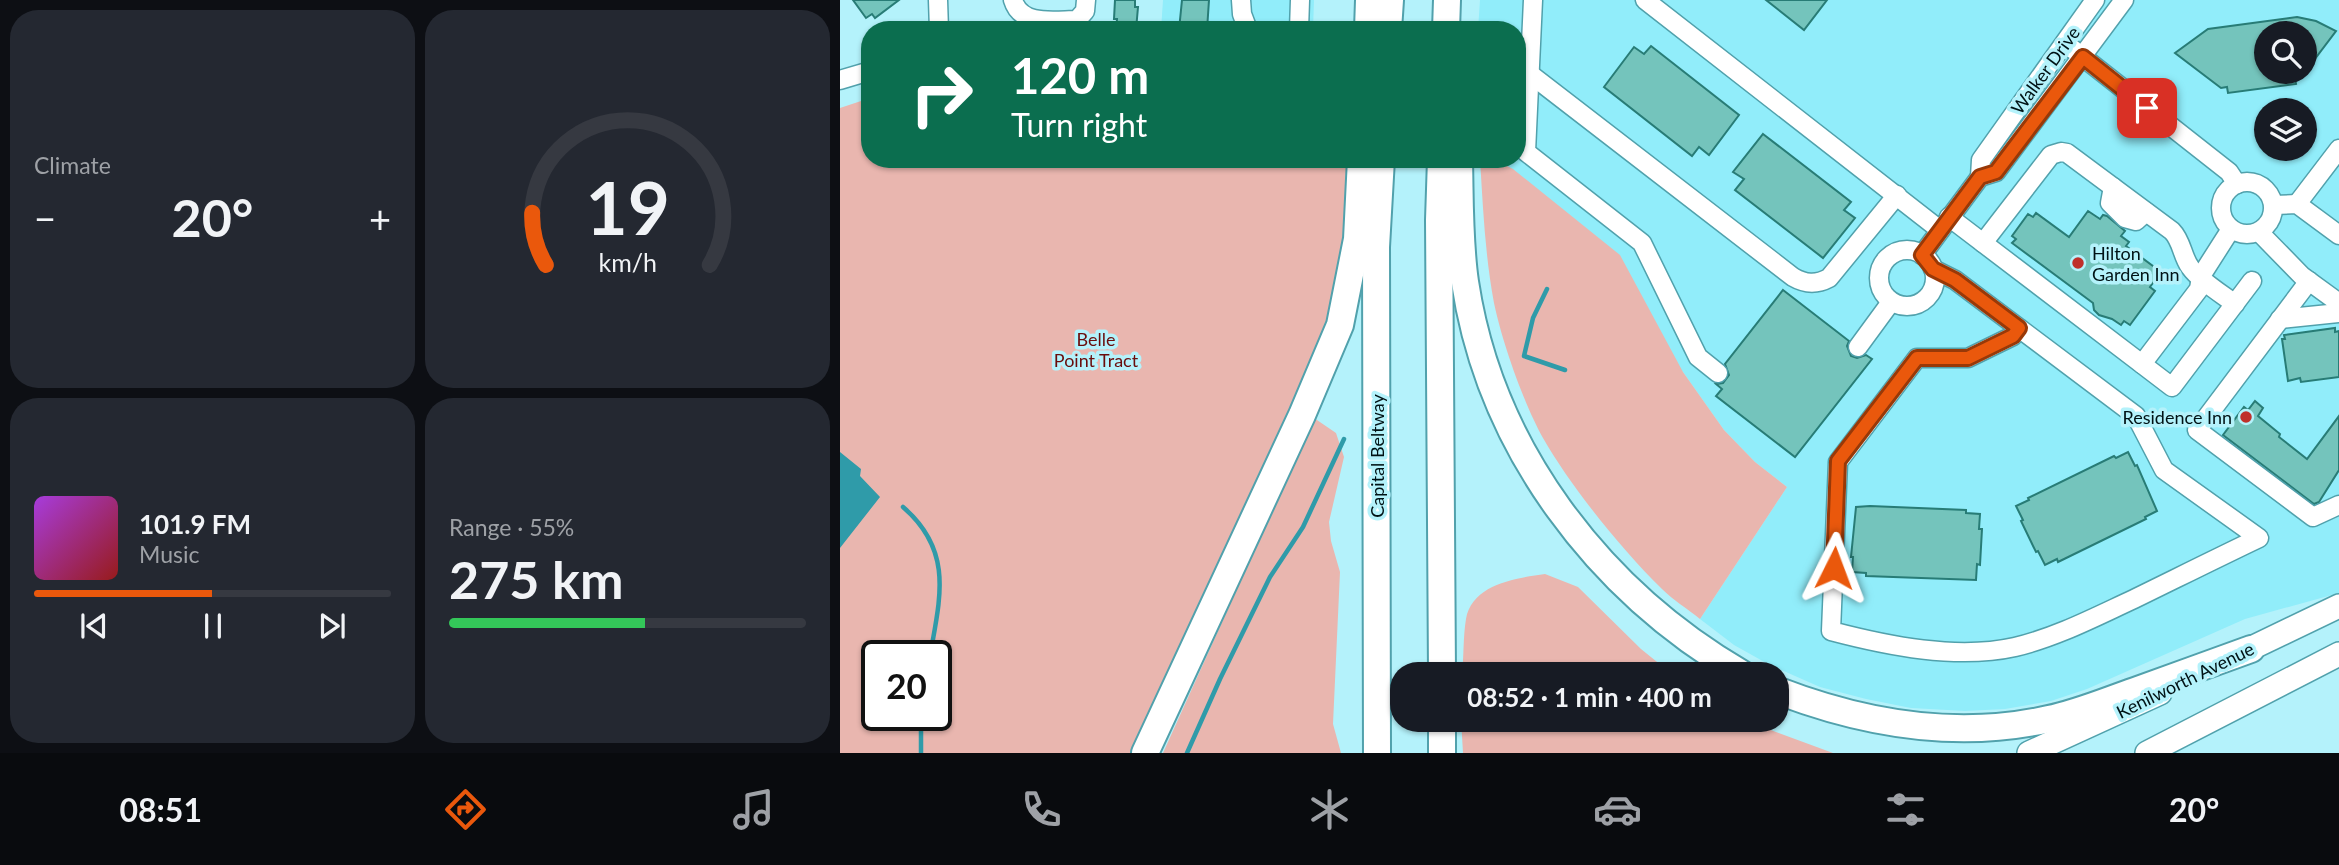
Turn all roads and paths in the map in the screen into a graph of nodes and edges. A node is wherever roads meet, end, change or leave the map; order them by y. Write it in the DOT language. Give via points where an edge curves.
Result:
graph roads {
  1 [pos="938,0"];
  2 [pos="1013,0"];
  3 [pos="1086,0"];
  4 [pos="1241,0"];
  5 [pos="1300,0"];
  6 [pos="1369,0"];
  7 [pos="1390,0"];
  8 [pos="1447,0"];
  9 [pos="1456,0"];
  10 [pos="1534,0"];
  11 [pos="1645,0"];
  12 [pos="2095,0"];
  13 [pos="2124,0"];
  14 [pos="939,21"];
  15 [pos="1245,21"];
  16 [pos="1299,21"];
  17 [pos="1368,21"];
  18 [pos="1389,21"];
  19 [pos="1446,21"];
  20 [pos="1456,21"];
  21 [pos="2065,43"];
  22 [pos="2083,57"];
  23 [pos="861,74"];
  24 [pos="1530,74"];
  25 [pos="840,80"];
  26 [pos="2339,149"];
  27 [pos="1361,168"];
  28 [pos="1380,168"];
  29 [pos="1441,168"];
  30 [pos="1459,168"];
  31 [pos="1980,177"];
  32 [pos="2237,184"];
  33 [pos="1897,195"];
  34 [pos="2297,204"];
  35 [pos="2274,205"];
  36 [pos="1945,223"];
  37 [pos="2231,229"];
  38 [pos="2259,232"];
  39 [pos="2339,235"];
  40 [pos="1983,243"];
  41 [pos="1928,262"];
  42 [pos="2201,276"];
  43 [pos="2252,281"];
  44 [pos="2309,281"];
  45 [pos="1891,302"];
  46 [pos="2339,303"];
  47 [pos="2235,304"];
  48 [pos="2339,313"];
  49 [pos="2280,319"];
  50 [pos="2019,328"];
  51 [pos="1858,347"];
  52 [pos="2142,364"];
  53 [pos="1717,373"];
  54 [pos="2339,505"];
  55 [pos="2339,606"];
  56 [pos="2251,649"];
  57 [pos="2339,654"];
  58 [pos="1442,662"];
  59 [pos="1723,662"];
  60 [pos="1789,695"];
  61 [pos="1442,732"];
  62 [pos="1145,753"];
  63 [pos="1377,753"];
  64 [pos="1442,753"];
  65 [pos="2029,753"];
  66 [pos="2147,753"];
  1 -- 14 [label="street"];
  2 -- 3 [label="street" via="1016,10 1032,20 1077,20 1085,11"];
  4 -- 15 [label="street"];
  5 -- 16 [label="street"];
  6 -- 17 [label="highway"];
  7 -- 18 [label="highway"];
  8 -- 19 [label="highway"];
  9 -- 20 [label="highway"];
  10 -- 24 [label="street"];
  11 -- 33 [label="street"];
  12 -- 21 [label="street, Walker Drive"];
  13 -- 22 [label="street, Walker Drive"];
  21 -- 22 [label="street"];
  21 -- 31 [label="street, Walker Drive" via="1981,160"];
  22 -- 31 [label="street, Walker Drive" via="1996,172"];
  22 -- 32 [label="street" via="2229,172"];
  23 -- 25 [label="street"];
  24 -- 33 [label="street" via="1802,282 1829,278"];
  24 -- 53 [label="street" via="1526,152 1642,243 1698,357"];
  26 -- 34 [label="street"];
  27 -- 62 [label="highway" via="1357,239 1340,325"];
  28 -- 63 [label="highway, Capital Beltway" via="1376,247"];
  29 -- 58 [label="highway"];
  30 -- 59 [label="highway" via="1465,284 1493,386 1515,439 1568,523 1600,561 1664,621"];
  31 -- 36 [label="street, Walker Drive"];
  32 -- 35 [label="street" via="2262,186"];
  32 -- 37 [label="street" via="2225,193 2221,205 2224,222"];
  33 -- 36 [label="street"];
  34 -- 35 [label="street"];
  34 -- 39 [label="street"];
  35 -- 38 [label="street" via="2270,223"];
  36 -- 40 [label="street"];
  36 -- 41 [label="street, Walker Drive"];
  37 -- 38 [label="street" via="2242,234"];
  37 -- 42 [label="street"];
  38 -- 44 [label="street"];
  40 -- 42 [label="street" via="2051,155 2061,152 2178,237 2190,267"];
  40 -- 52 [label="street"];
  41 -- 45 [label="street, Walker Drive" via="1935,283 1924,301 1909,307"];
  41 -- 45 [label="street" via="1903,250 1884,261 1879,284"];
  41 -- 50 [label="street"];
  42 -- 47 [label="street"];
  42 -- 52 [label="street" via="2199,289"];
  43 -- 47 [label="street"];
  44 -- 46 [label="street"];
  44 -- 49 [label="street"];
  45 -- 51 [label="street"];
  47 -- 52 [label="street" via="2172,387"];
  48 -- 49 [label="street"];
  49 -- 54 [label="street" via="2197,430 2313,517"];
  50 -- 50 [label="street" via="2136,416 2164,470 2259,538 2085,622 2015,647 1905,648 1831,631 1838,461 1917,358 1968,358 2013,336"];
  55 -- 56 [label="main road, Kenilworth Avenue"];
  56 -- 60 [label="highway" via="2078,712 2009,727 1891,724"];
  56 -- 65 [label="main road, Kenilworth Avenue"];
  57 -- 66 [label="main road"];
  61 -- 64 [label="highway"];
}
